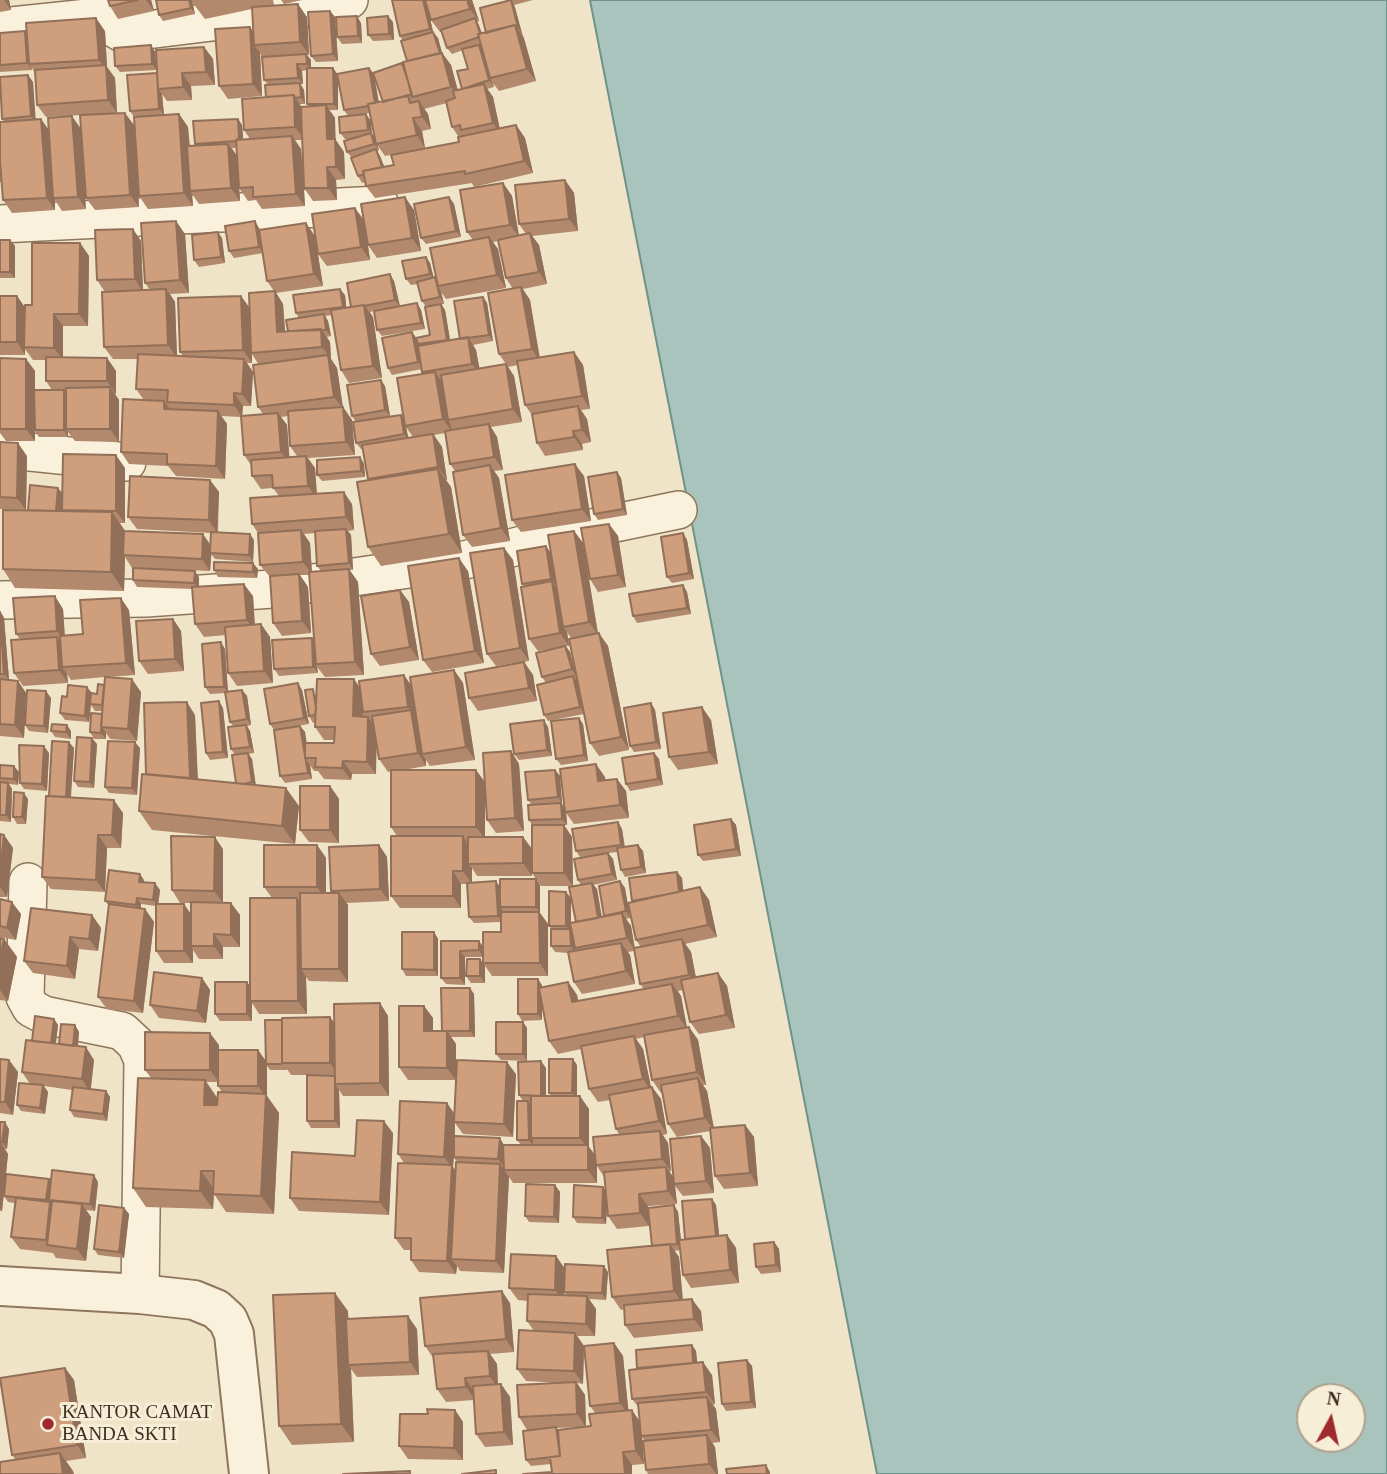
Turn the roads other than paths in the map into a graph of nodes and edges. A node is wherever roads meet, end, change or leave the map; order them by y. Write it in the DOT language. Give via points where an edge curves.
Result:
graph roads {
  1 [pos="349,0"];
  2 [pos="104,8"];
  3 [pos="0,27"];
  4 [pos="380,205"];
  5 [pos="0,224"];
  6 [pos="0,450"];
  7 [pos="128,462"];
  8 [pos="678,510"];
  9 [pos="0,600"];
  10 [pos="29,882"];
  11 [pos="0,1286"];
  12 [pos="140,1294"];
  13 [pos="249,1474"];
  1 -- 2 [label="street" via="122,33 109,25"];
  2 -- 3 [label="street"];
  4 -- 5 [label="street"];
  6 -- 7 [label="street"];
  8 -- 9 [label="street" via="457,562 272,589 146,598"];
  10 -- 12 [label="street" via="25,997 31,1008 44,1016 122,1031 136,1044 143,1060"];
  11 -- 12 [label="street"];
  12 -- 13 [label="street" via="194,1300 228,1320"];
}
